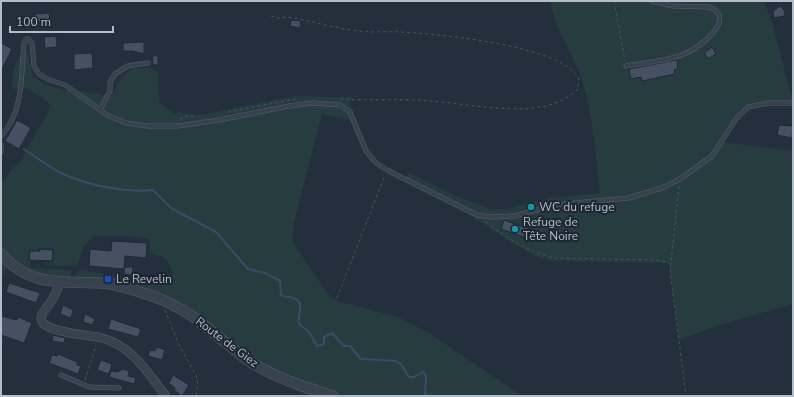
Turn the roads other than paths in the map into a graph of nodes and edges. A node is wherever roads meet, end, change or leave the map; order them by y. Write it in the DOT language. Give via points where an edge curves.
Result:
graph roads {
  1 [pos="652,1"];
  2 [pos="148,63"];
  3 [pos="626,66"];
  4 [pos="793,103"];
  5 [pos="100,110"];
  6 [pos="1,136"];
  7 [pos="1,145"];
  8 [pos="1,152"];
  9 [pos="1,254"];
  10 [pos="59,282"];
  11 [pos="61,375"];
  12 [pos="119,388"];
  13 [pos="166,396"];
  14 [pos="333,396"];
  1 -- 3 [label="lane" via="673,6 711,8 719,15 720,24 714,32 684,55"];
  2 -- 5 [label="lane" via="128,66 115,74"];
  4 -- 5 [label="lane" via="769,103 748,107 712,156 680,179 662,188 628,198 554,205 515,216 477,215 387,170 368,154 350,112 340,105 294,105 178,126 126,123"];
  5 -- 6 [label="lane" via="65,85 38,74 34,66 32,43 26,39 18,104 13,119"];
  7 -- 8 [label="lane"];
  9 -- 10 [label="street, Route de Giez" via="25,274"];
  10 -- 13 [label="street" via="56,294 41,314 41,322 52,329 99,338 120,346 137,358"];
  10 -- 14 [label="street, Route de Giez" via="112,284 163,301 194,317 232,349 265,370 290,382"];
  11 -- 12 [label="lane" via="89,387"];
}
